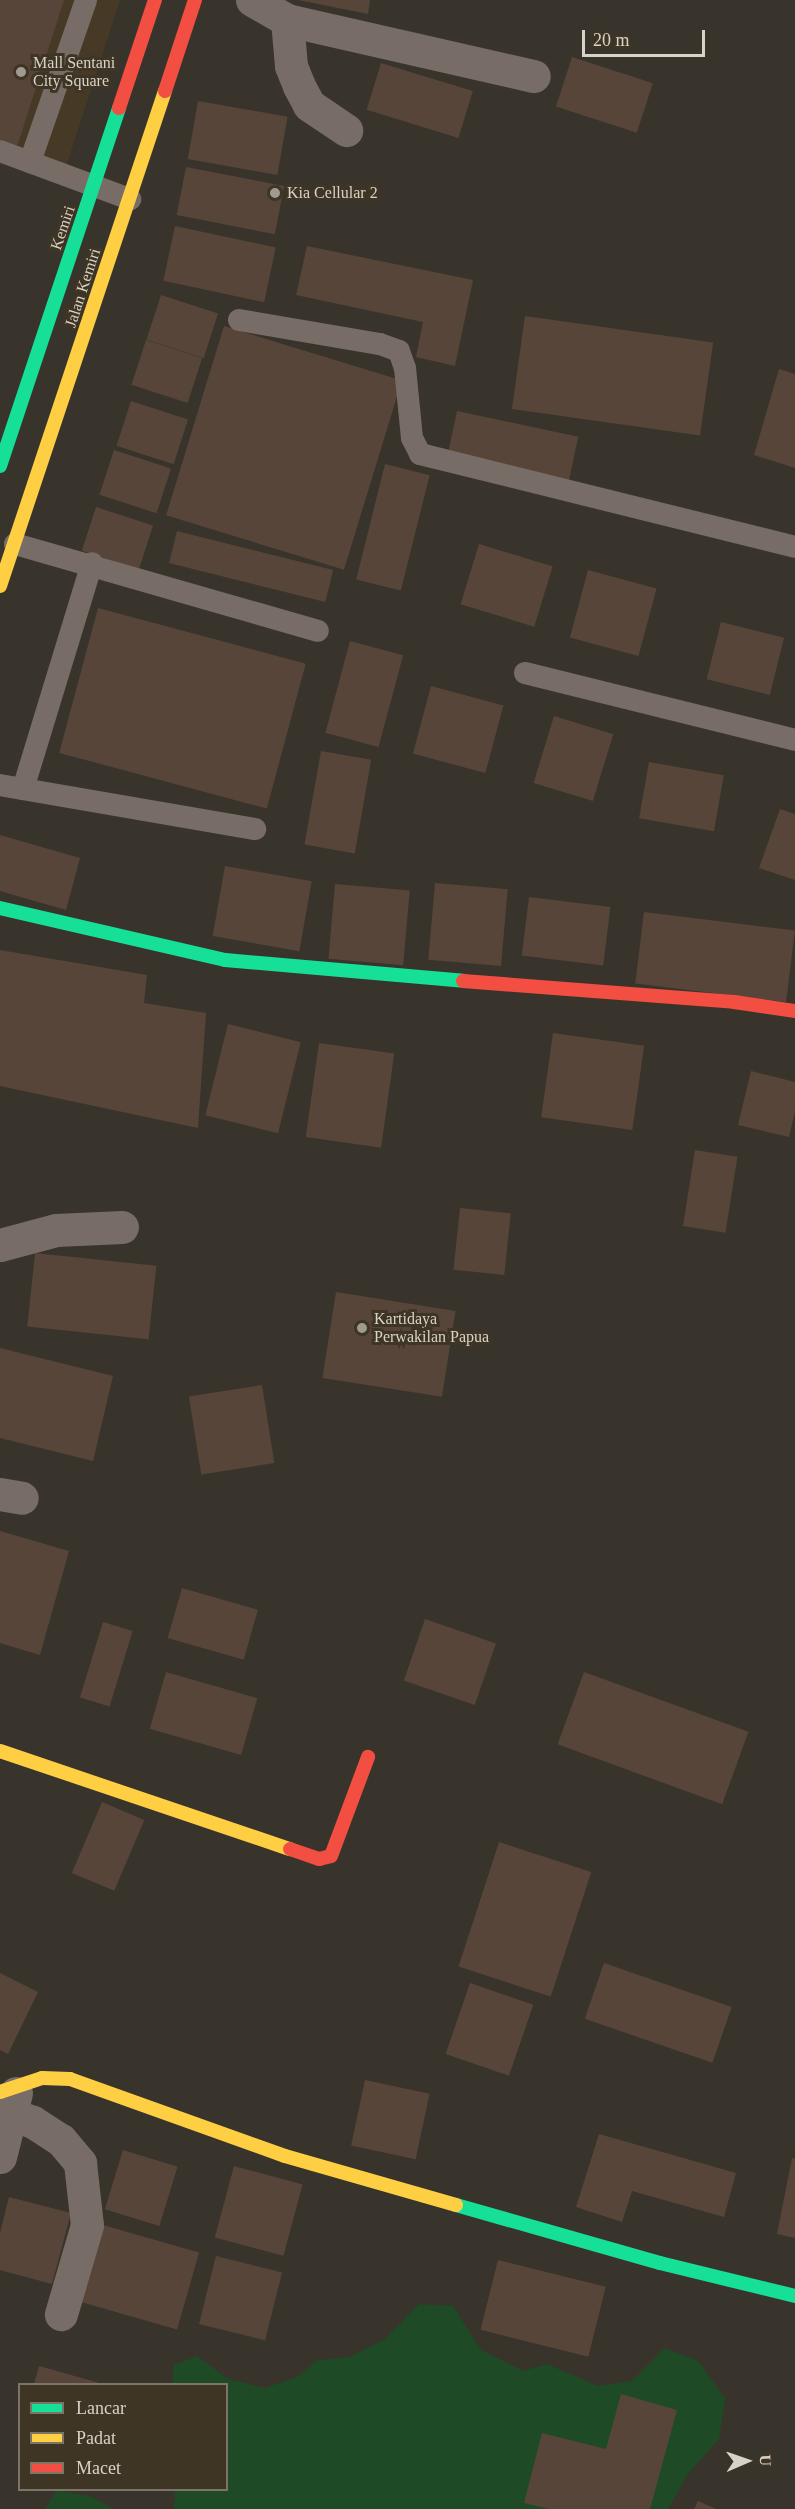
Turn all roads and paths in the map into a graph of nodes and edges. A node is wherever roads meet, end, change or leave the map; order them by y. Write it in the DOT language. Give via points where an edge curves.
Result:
graph roads {
  1 [pos="86,0"];
  2 [pos="155,0"];
  3 [pos="195,0"];
  4 [pos="252,0"];
  5 [pos="287,20"];
  6 [pos="534,76"];
  7 [pos="346,130"];
  8 [pos="0,151"];
  9 [pos="30,162"];
  10 [pos="95,185"];
  11 [pos="130,199"];
  12 [pos="239,320"];
  13 [pos="0,466"];
  14 [pos="15,544"];
  15 [pos="795,548"];
  16 [pos="92,563"];
  17 [pos="0,586"];
  18 [pos="318,631"];
  19 [pos="525,673"];
  20 [pos="795,740"];
  21 [pos="0,785"];
  22 [pos="23,789"];
  23 [pos="255,829"];
  24 [pos="0,908"];
  25 [pos="795,1011"];
  26 [pos="122,1227"];
  27 [pos="0,1245"];
  28 [pos="0,1751"];
  29 [pos="368,1757"];
  30 [pos="9,2097"];
  31 [pos="0,2157"];
  32 [pos="795,2296"];
  33 [pos="62,2314"];
  1 -- 9 [label="lane"];
  2 -- 10 [label="main road, Kemiri"];
  3 -- 11 [label="main road, Jalan Kemiri"];
  4 -- 5 [label="street"];
  5 -- 6 [label="street"];
  5 -- 7 [label="street" via="291,66 309,105"];
  8 -- 9 [label="lane"];
  9 -- 10 [label="lane"];
  10 -- 11 [label="lane"];
  10 -- 13 [label="main road, Kemiri"];
  11 -- 14 [label="main road, Jalan Kemiri"];
  12 -- 15 [label="lane" via="380,344 399,351 405,368 412,438 420,454"];
  14 -- 16 [label="lane"];
  14 -- 17 [label="main road, Jalan Kemiri"];
  16 -- 18 [label="lane"];
  16 -- 22 [label="lane"];
  19 -- 20 [label="lane"];
  21 -- 22 [label="lane"];
  22 -- 23 [label="lane"];
  24 -- 25 [label="main road" via="225,960 274,967 734,1002"];
  26 -- 27 [label="street" via="56,1230"];
  28 -- 29 [label="main road" via="319,1859 331,1856 341,1837"];
  30 -- 31 [label="street"];
  30 -- 32 [label="main road" via="42,2078 70,2079 285,2156 660,2263"];
  30 -- 33 [label="street" via="33,2122 61,2140 80,2163 87,2224"];
}
